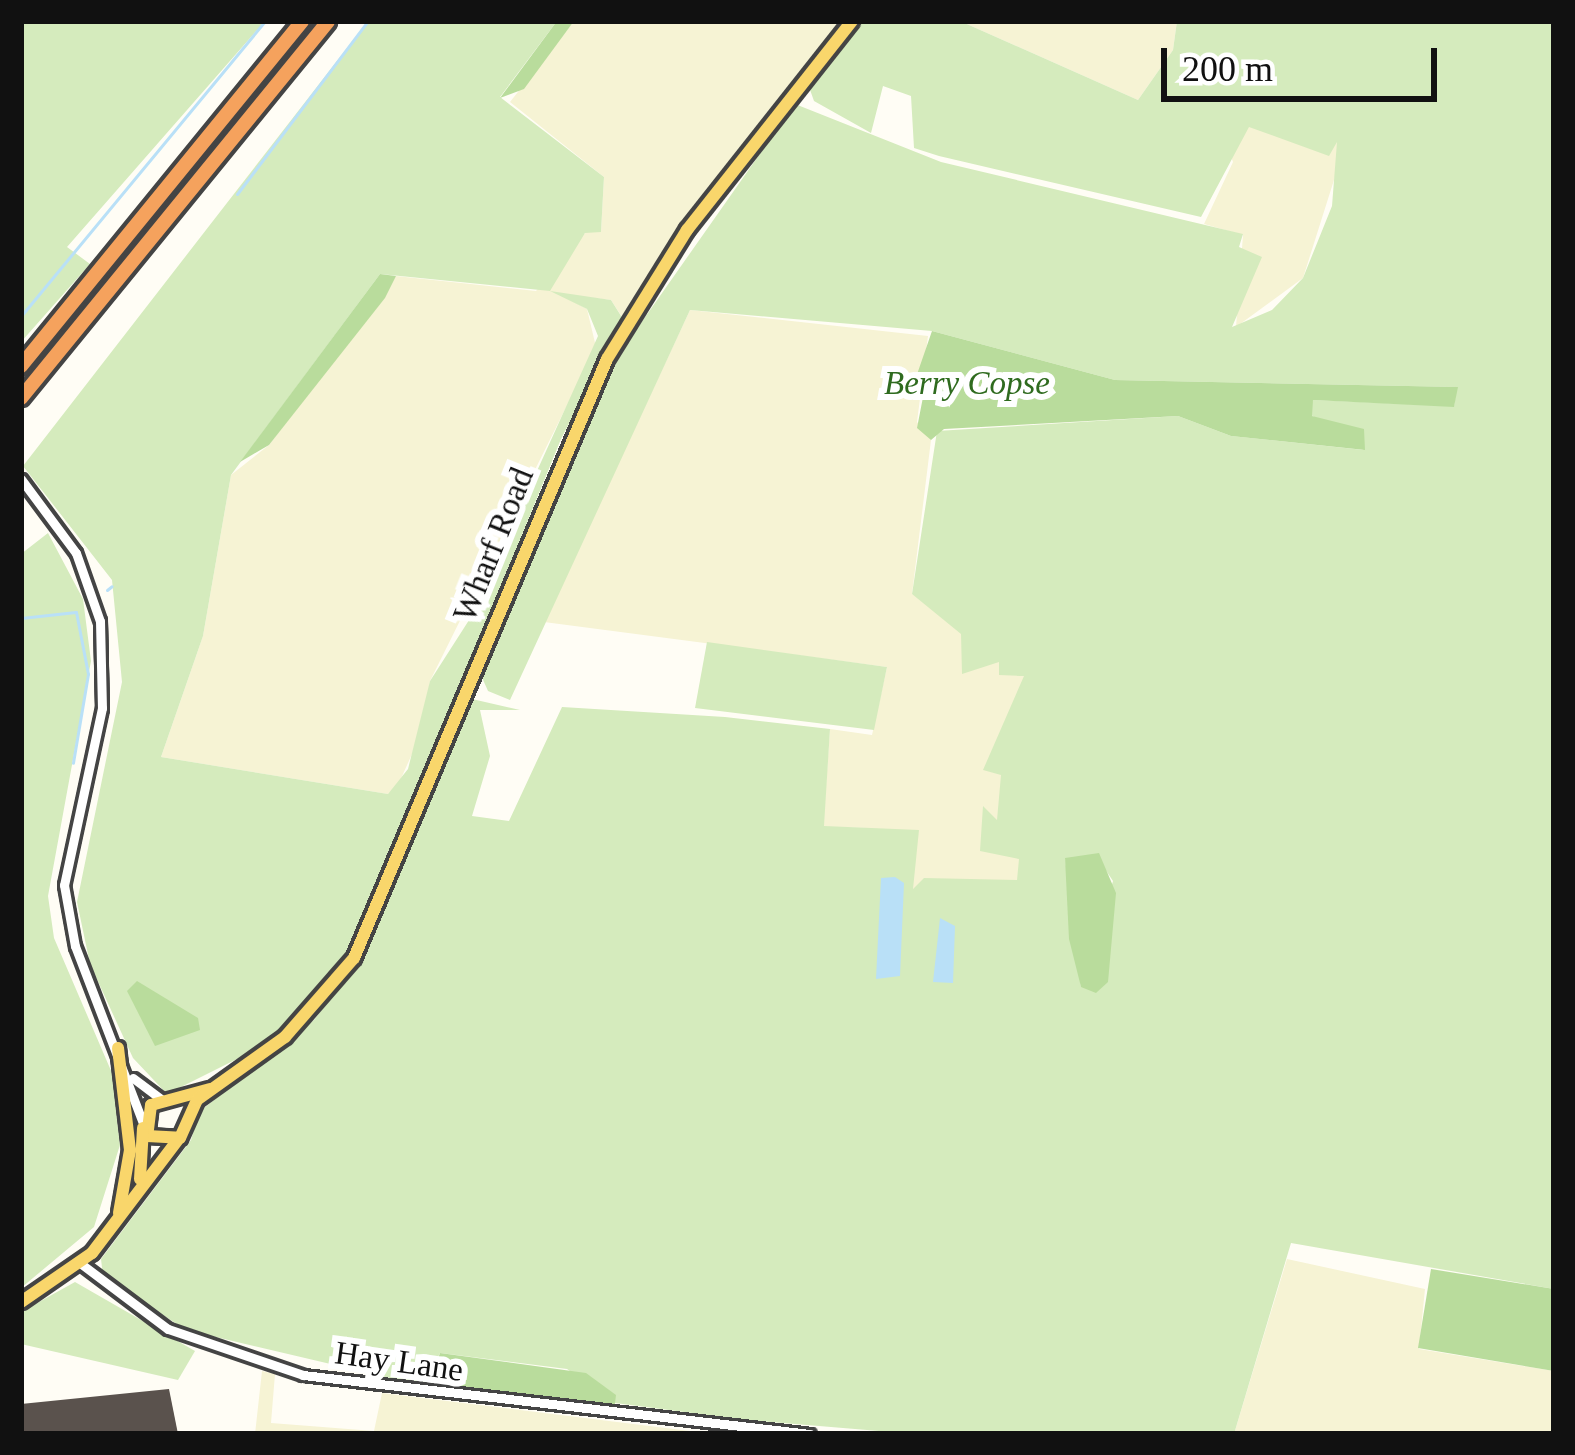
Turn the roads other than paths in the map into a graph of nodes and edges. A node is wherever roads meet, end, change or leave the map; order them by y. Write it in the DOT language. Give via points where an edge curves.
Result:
graph roads {
  1 [pos="302,21"];
  2 [pos="328,21"];
  3 [pos="852,21"];
  4 [pos="21,366"];
  5 [pos="21,398"];
  6 [pos="21,479"];
  7 [pos="118,1048"];
  8 [pos="130,1074"];
  9 [pos="210,1089"];
  10 [pos="165,1101"];
  11 [pos="186,1118"];
  12 [pos="143,1126"];
  13 [pos="178,1140"];
  14 [pos="139,1186"];
  15 [pos="115,1226"];
  16 [pos="80,1263"];
  17 [pos="21,1302"];
  18 [pos="810,1434"];
  1 -- 4 [label="highway"];
  2 -- 5 [label="highway"];
  3 -- 9 [label="main road, Wharf Road" via="688,230 608,359 363,943 302,1022"];
  6 -- 7 [label="street" via="76,553 100,621 102,708 64,885 79,958"];
  7 -- 8 [label="street"];
  7 -- 15 [label="main road" via="130,1150"];
  8 -- 10 [label="street"];
  8 -- 12 [label="street"];
  9 -- 10 [label="main road, Wharf Road"];
  9 -- 11 [label="main road, Wharf Road"];
  10 -- 11 [label="main road"];
  10 -- 12 [label="main road"];
  11 -- 13 [label="main road, Wharf Road"];
  12 -- 13 [label="main road" via="159,1144"];
  12 -- 14 [label="main road, Wharf Road"];
  13 -- 14 [label="main road, Wharf Road"];
  14 -- 15 [label="main road, Wharf Road"];
  15 -- 16 [label="main road, Wharf Road"];
  16 -- 17 [label="main road"];
  16 -- 18 [label="street, Hay Lane" via="168,1330 314,1377"];
}
